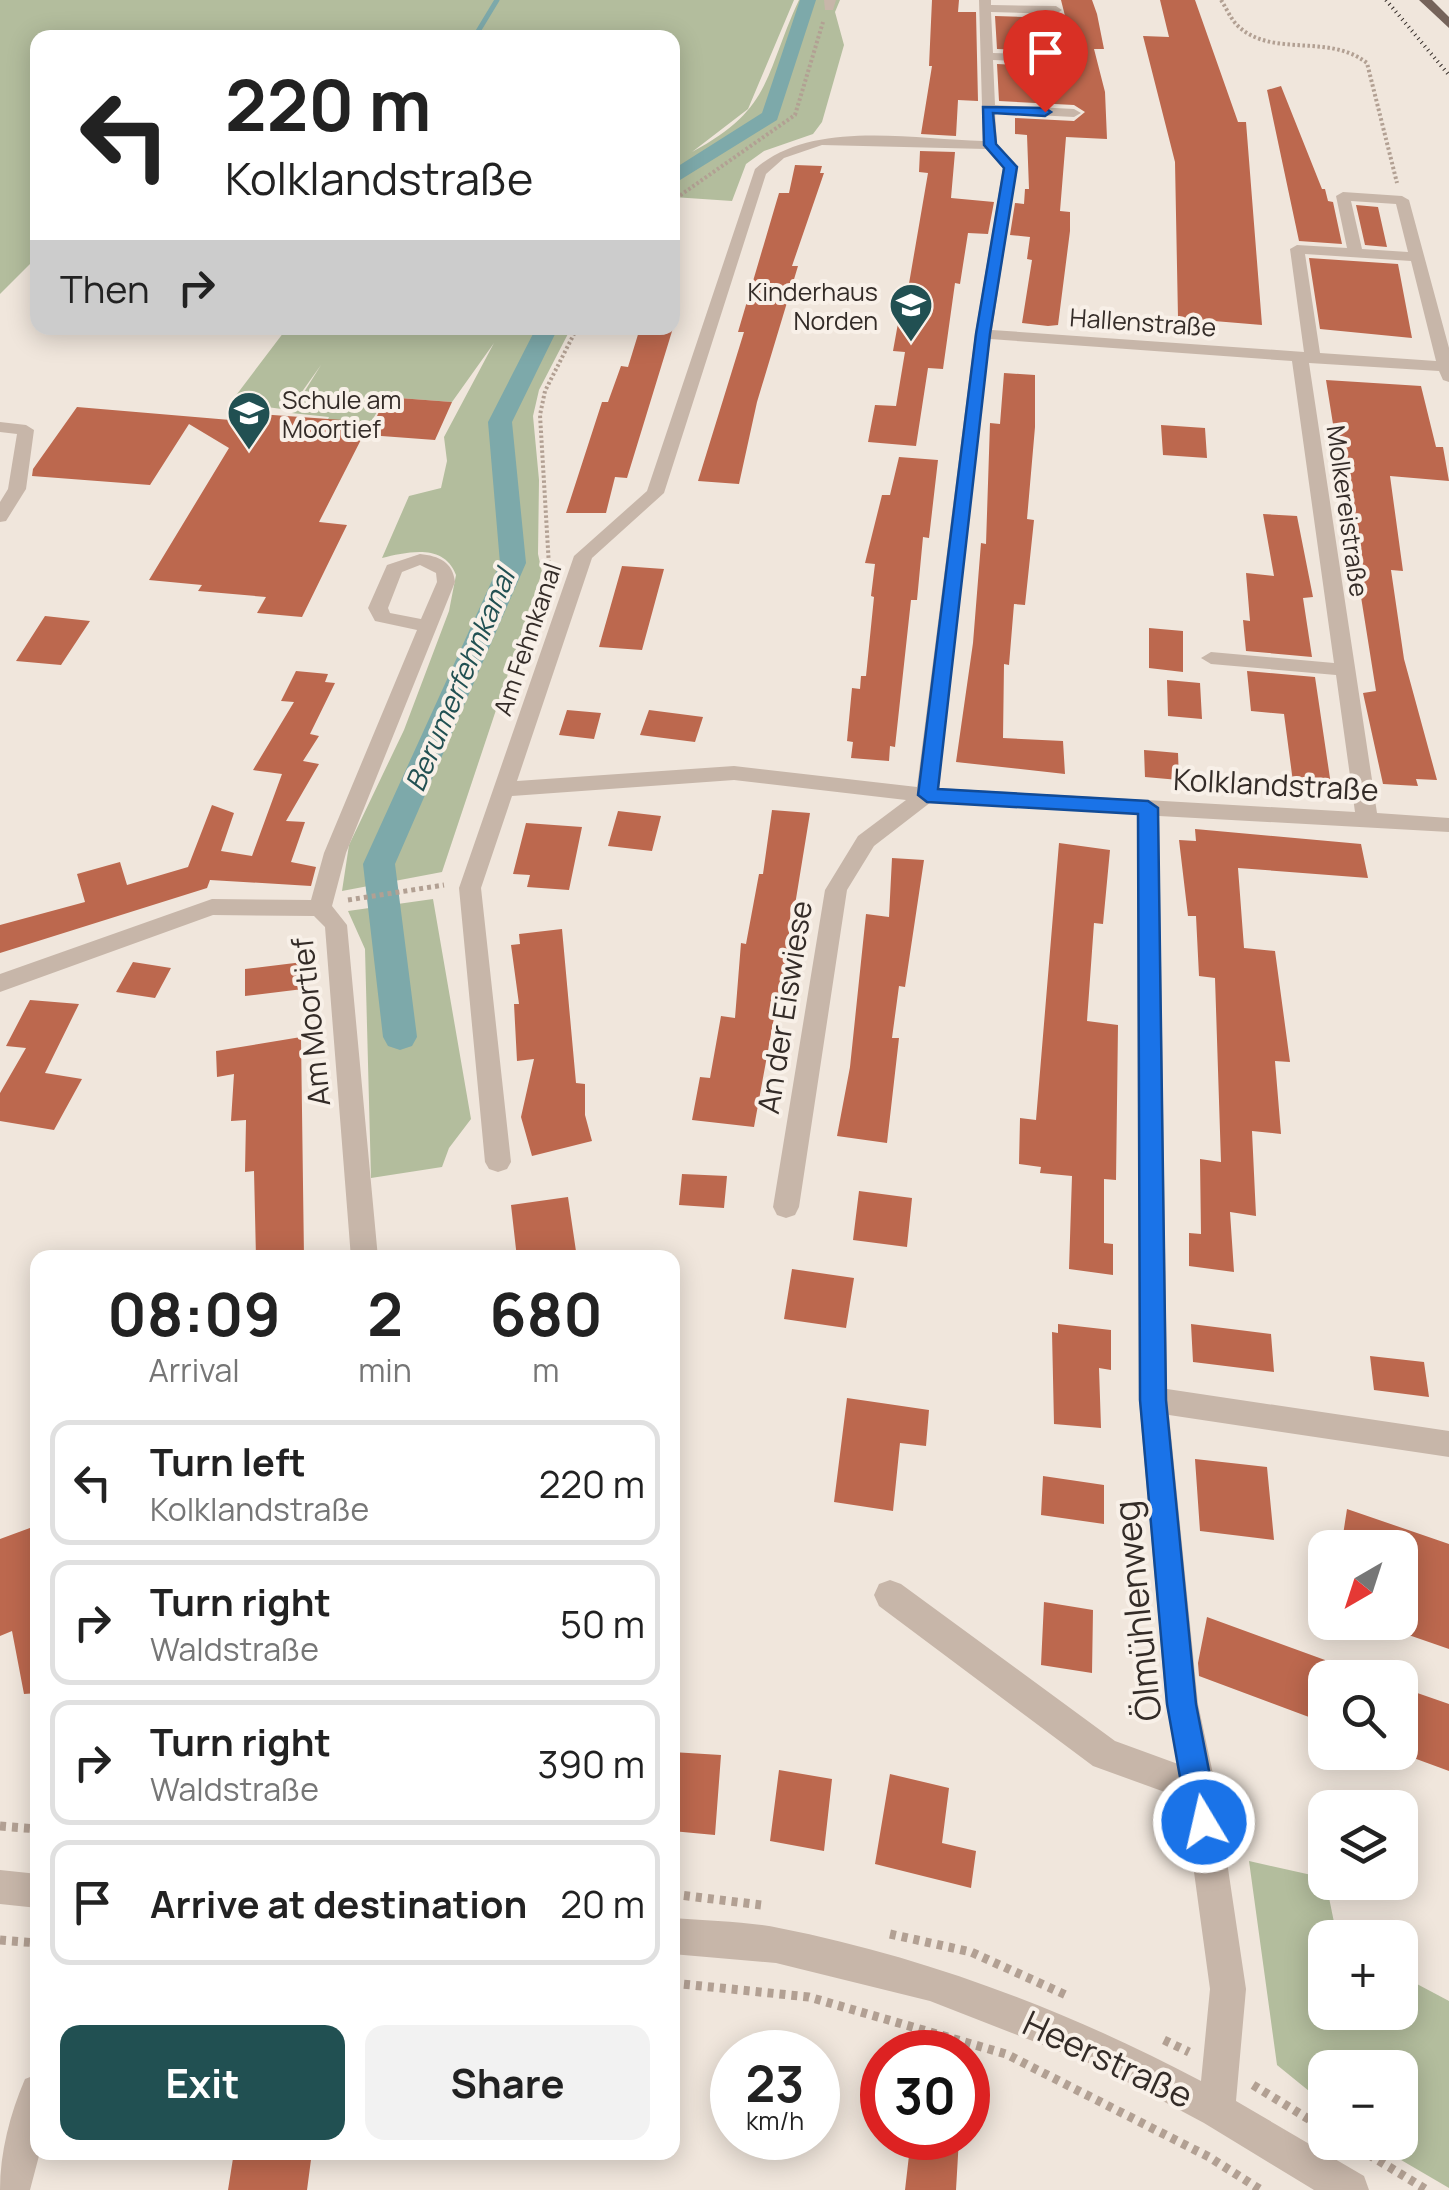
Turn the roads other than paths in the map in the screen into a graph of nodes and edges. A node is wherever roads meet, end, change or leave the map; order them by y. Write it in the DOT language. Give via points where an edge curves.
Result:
graph roads {
  1 [pos="1425,0"];
  2 [pos="985,4"];
  3 [pos="1056,10"];
  4 [pos="1446,18"];
  5 [pos="986,56"];
  6 [pos="1060,59"];
  7 [pos="987,110"];
  8 [pos="1074,113"];
  9 [pos="990,145"];
  10 [pos="1355,253"];
  11 [pos="1417,258"];
  12 [pos="983,334"];
  13 [pos="1307,359"];
  14 [pos="1447,372"];
  15 [pos="0,426"];
  16 [pos="0,517"];
  17 [pos="428,625"];
  18 [pos="1212,658"];
  19 [pos="1345,670"];
  20 [pos="502,789"];
  21 [pos="927,795"];
  22 [pos="1148,808"];
  23 [pos="1366,818"];
  24 [pos="1449,825"];
  25 [pos="332,904"];
  26 [pos="0,983"];
  27 [pos="498,1162"];
  28 [pos="786,1207"];
  29 [pos="364,1250"];
  30 [pos="1153,1400"];
  31 [pos="1449,1444"];
  32 [pos="890,1594"];
  33 [pos="1199,1788"];
  34 [pos="0,1888"];
  35 [pos="30,1890"];
  36 [pos="680,1937"];
  37 [pos="1216,2110"];
  38 [pos="30,2121"];
  39 [pos="11,2190"];
  40 [pos="1350,2190"];
  1 -- 4 [label="main road"];
  2 -- 3 [label="street"];
  2 -- 5 [label="street"];
  5 -- 6 [label="street"];
  5 -- 7 [label="street"];
  7 -- 8 [label="street"];
  7 -- 9 [label="street"];
  9 -- 12 [label="street" via="1010,167"];
  9 -- 20 [label="street, Am Fehnkanal" via="821,141 779,155 760,172 655,493 582,556"];
  10 -- 11 [label="street"];
  10 -- 11 [label="street" via="1343,196 1402,200"];
  10 -- 13 [label="street, Molkereistraße" via="1297,250"];
  11 -- 14 [label="street"];
  12 -- 13 [label="street, Hallenstraße"];
  12 -- 21 [label="street"];
  13 -- 14 [label="street, Hallenstraße"];
  13 -- 19 [label="street, Molkereistraße"];
  15 -- 16 [label="street" via="26,430 17,489"];
  17 -- 25 [label="street, Am Moortief" via="335,853"];
  18 -- 19 [label="street"];
  19 -- 23 [label="street, Molkereistraße"];
  20 -- 21 [label="street, Kolklandstraße" via="734,773"];
  20 -- 27 [label="street, Am Fehnkanal" via="470,888"];
  21 -- 22 [label="street, Kolklandstraße"];
  21 -- 28 [label="street, An der Eiswiese" via="866,841 836,890"];
  22 -- 23 [label="street, Kolklandstraße"];
  22 -- 30 [label="street, Ölmühlenweg"];
  23 -- 24 [label="street, Kolklandstraße"];
  25 -- 26 [label="street" via="212,907"];
  25 -- 29 [label="street, Am Moortief"];
  30 -- 31 [label="street"];
  30 -- 33 [label="street, Ölmühlenweg" via="1182,1704"];
  32 -- 33 [label="street" via="1105,1754"];
  33 -- 37 [label="street, Ölmühlenweg" via="1228,1989"];
  34 -- 35 [label="street"];
  36 -- 37 [label="street, Heerstraße" via="776,1945 930,1983 1110,2053"];
  37 -- 40 [label="street, Heerstraße"];
  38 -- 39 [label="street"];
}
